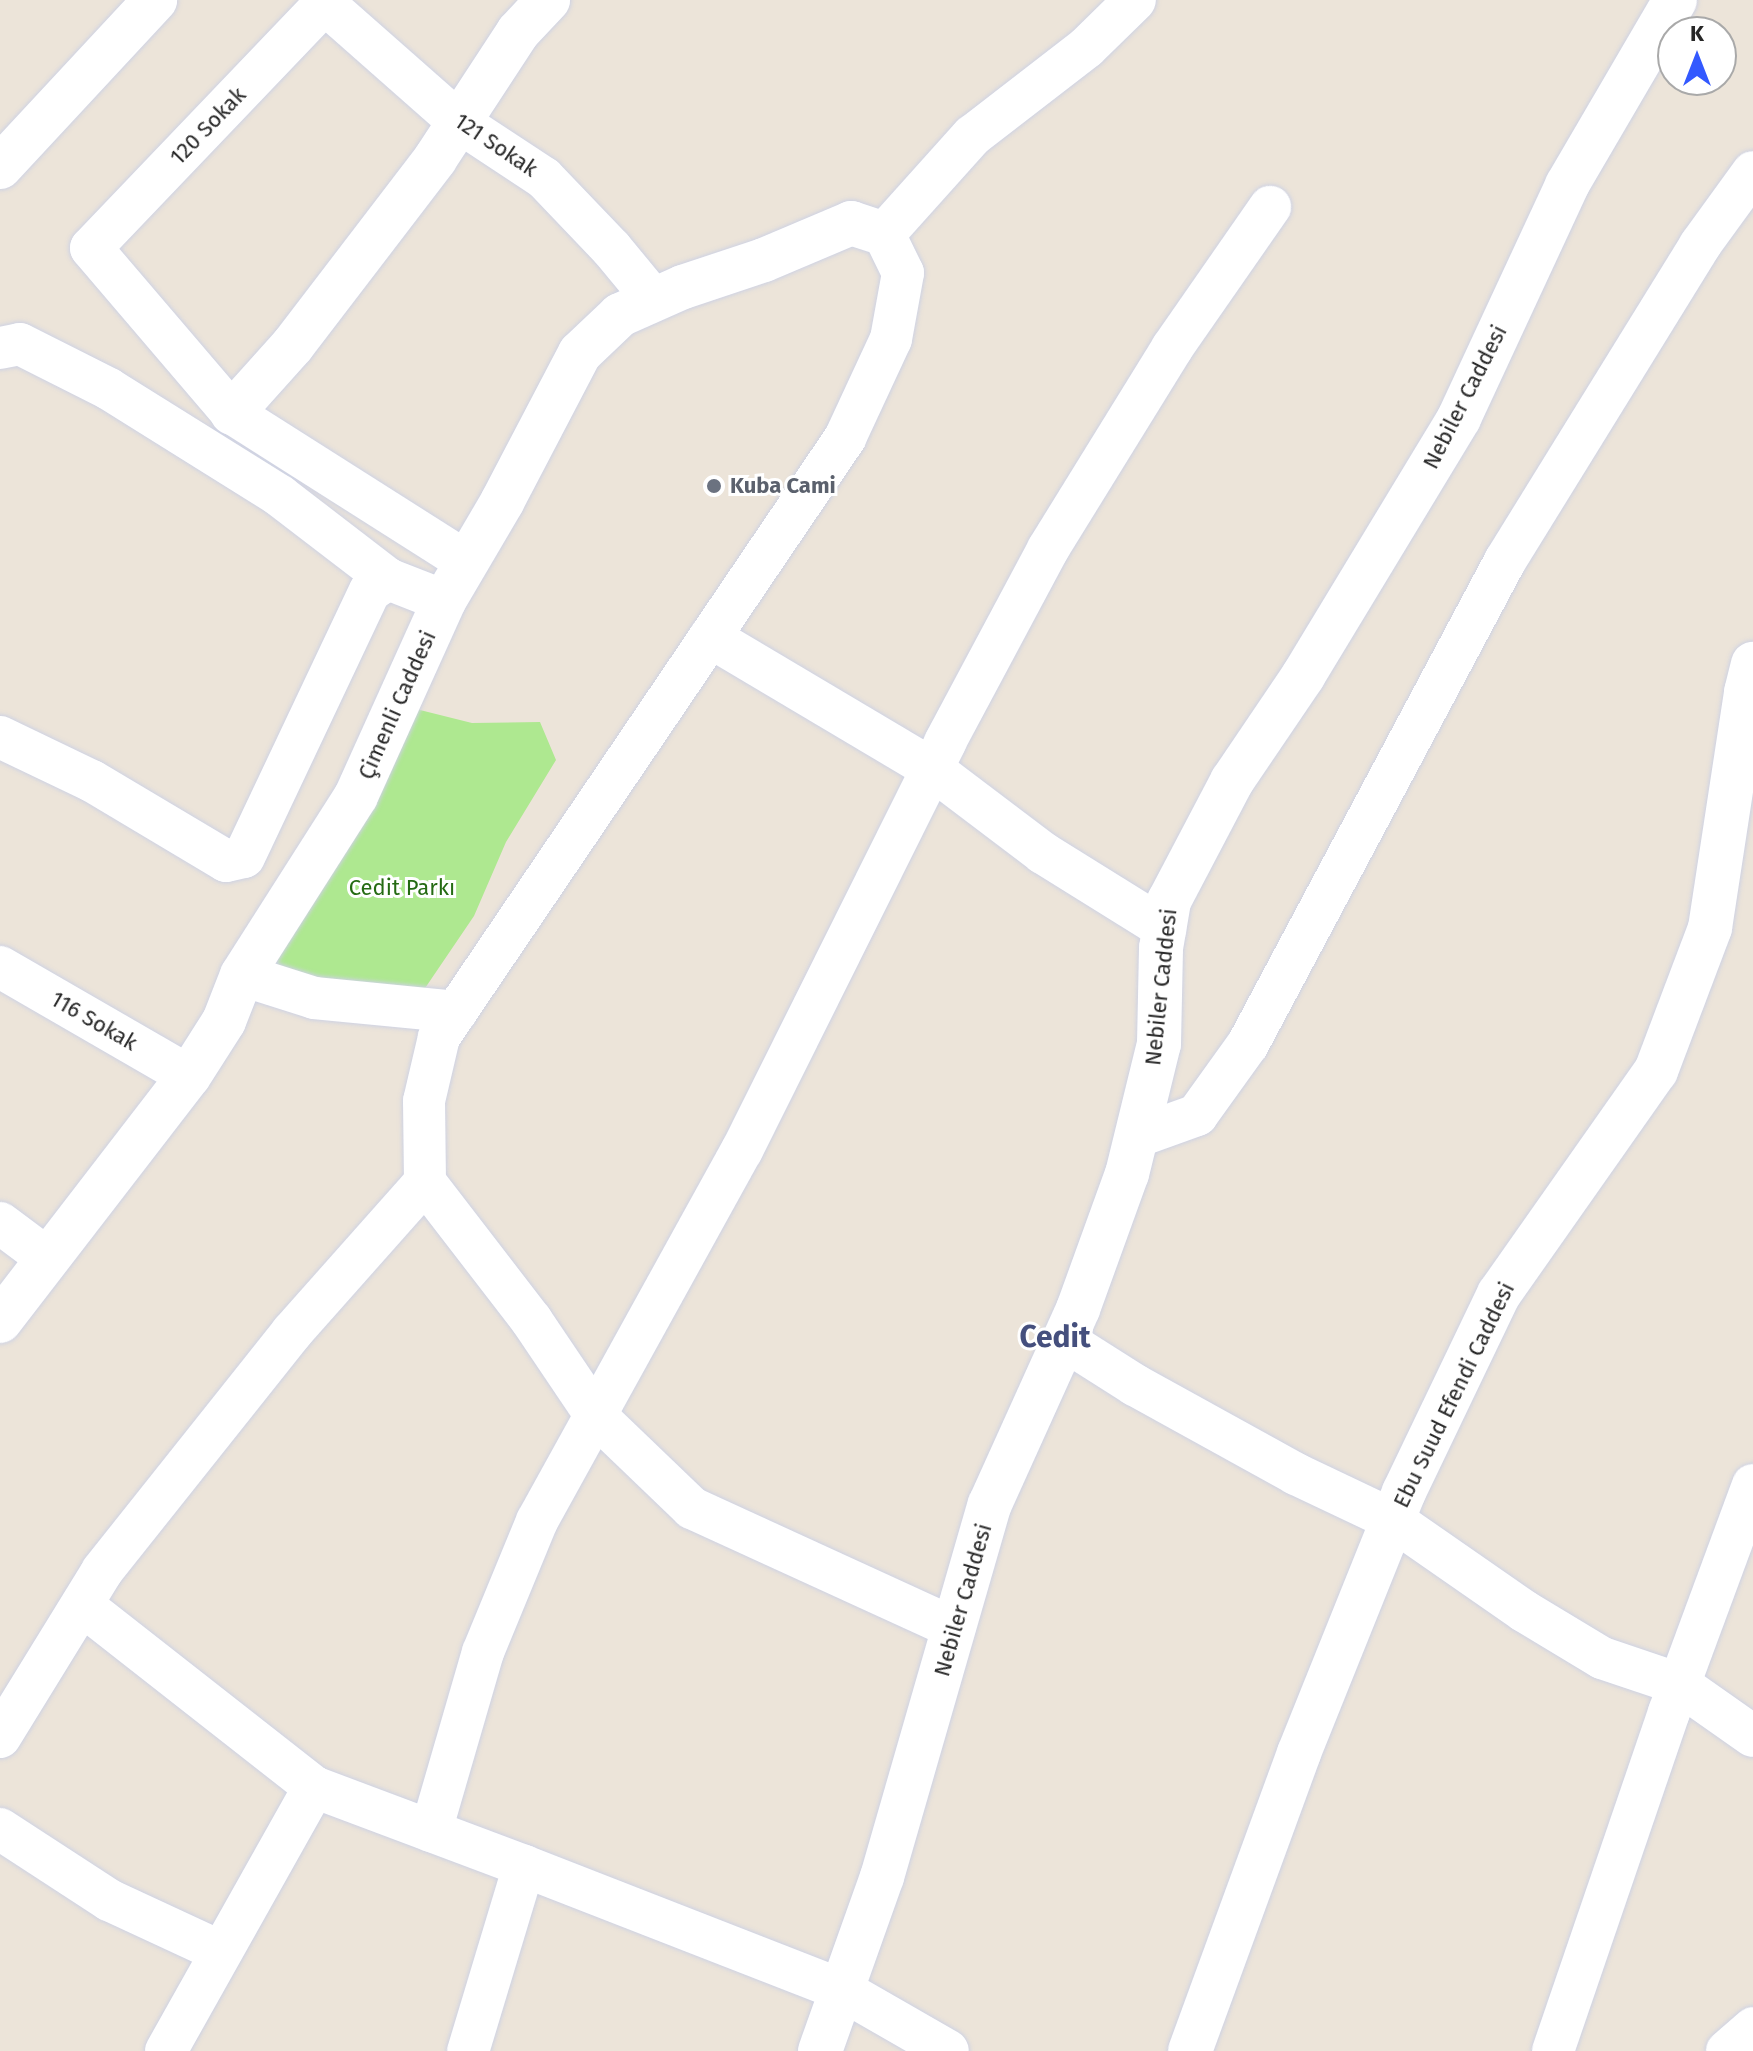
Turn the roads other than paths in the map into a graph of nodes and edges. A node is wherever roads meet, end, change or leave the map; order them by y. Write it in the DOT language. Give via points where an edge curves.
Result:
graph roads {
  1 [pos="155,0"];
  2 [pos="548,0"];
  3 [pos="1135,0"];
  4 [pos="1675,0"];
  5 [pos="326,2"];
  6 [pos="459,122"];
  7 [pos="0,167"];
  8 [pos="1753,172"];
  9 [pos="1270,207"];
  10 [pos="884,234"];
  11 [pos="654,300"];
  12 [pos="0,348"];
  13 [pos="232,413"];
  14 [pos="467,562"];
  15 [pos="388,579"];
  16 [pos="444,601"];
  17 [pos="710,637"];
  18 [pos="1753,664"];
  19 [pos="0,737"];
  20 [pos="932,769"];
  21 [pos="1165,929"];
  22 [pos="0,967"];
  23 [pos="242,975"];
  24 [pos="456,1012"];
  25 [pos="189,1076"];
  26 [pos="1136,1137"];
  27 [pos="425,1182"];
  28 [pos="0,1223"];
  29 [pos="47,1258"];
  30 [pos="0,1321"];
  31 [pos="1064,1340"];
  32 [pos="596,1416"];
  33 [pos="1753,1485"];
  34 [pos="1393,1520"];
  35 [pos="82,1605"];
  36 [pos="954,1628"];
  37 [pos="1679,1684"];
  38 [pos="1753,1736"];
  39 [pos="0,1737"];
  40 [pos="314,1787"];
  41 [pos="0,1829"];
  42 [pos="431,1831"];
  43 [pos="524,1866"];
  44 [pos="221,1952"];
  45 [pos="842,1990"];
  46 [pos="1753,2028"];
  47 [pos="166,2051"];
  48 [pos="468,2051"];
  49 [pos="820,2051"];
  50 [pos="948,2051"];
  51 [pos="1190,2051"];
  52 [pos="1553,2051"];
  53 [pos="1727,2051"];
  1 -- 7 [label="street"];
  2 -- 6 [label="street" via="518,32"];
  3 -- 10 [label="street" via="1087,47 972,136"];
  4 -- 21 [label="street, Nebiler Caddesi" via="1567,185 1459,418 1303,676 1232,781 1169,901"];
  5 -- 6 [label="street, 121 Sokak"];
  5 -- 13 [label="street, 120 Sokak" via="91,248"];
  6 -- 11 [label="street, 121 Sokak" via="544,178"];
  6 -- 13 [label="street" via="293,345"];
  8 -- 26 [label="street" via="1700,245 1505,561 1248,1044 1197,1115"];
  9 -- 20 [label="street" via="1172,348 1048,549"];
  10 -- 11 [label="street, Çimenli Caddesi" via="851,223"];
  10 -- 17 [label="street" via="903,273 891,339 845,438"];
  11 -- 14 [label="street, Çimenli Caddesi" via="620,315 580,353"];
  12 -- 15 [label="street" via="20,344 109,389 280,496"];
  13 -- 14 [label="street"];
  14 -- 16 [label="street, Çimenli Caddesi"];
  15 -- 16 [label="street"];
  15 -- 19 [label="street" via="370,591 244,857 226,861 92,781"];
  16 -- 23 [label="street, Çimenli Caddesi" via="356,796"];
  17 -- 20 [label="street"];
  17 -- 24 [label="street"];
  18 -- 34 [label="street, Ebu Suud Efendi Caddesi" via="1710,928 1656,1071 1499,1294"];
  20 -- 21 [label="street" via="1043,853"];
  20 -- 32 [label="street" via="742,1150"];
  21 -- 26 [label="street, Nebiler Caddesi" via="1159,1044"];
  22 -- 25 [label="street, 116 Sokak"];
  23 -- 24 [label="street" via="314,998"];
  23 -- 25 [label="street, Çimenli Caddesi" via="224,1021"];
  24 -- 27 [label="street" via="439,1037 424,1101"];
  25 -- 29 [label="street, Çimenli Caddesi"];
  26 -- 31 [label="street, Nebiler Caddesi"];
  27 -- 32 [label="street" via="532,1321"];
  27 -- 35 [label="street" via="292,1332 102,1571"];
  28 -- 29 [label="street"];
  29 -- 30 [label="street, Çimenli Caddesi"];
  31 -- 34 [label="street" via="1296,1474"];
  31 -- 36 [label="street, Nebiler Caddesi" via="990,1504"];
  32 -- 36 [label="street" via="692,1508"];
  32 -- 42 [label="street" via="537,1521 483,1652"];
  33 -- 37 [label="street"];
  34 -- 37 [label="street" via="1602,1658"];
  34 -- 51 [label="street, Ebu Suud Efendi Caddesi" via="1299,1753"];
  35 -- 39 [label="street"];
  35 -- 40 [label="street"];
  36 -- 45 [label="street, Nebiler Caddesi" via="882,1877"];
  37 -- 38 [label="street"];
  37 -- 52 [label="street"];
  40 -- 42 [label="street"];
  40 -- 44 [label="street"];
  41 -- 44 [label="street" via="109,1900"];
  42 -- 43 [label="street"];
  43 -- 45 [label="street"];
  43 -- 48 [label="street"];
  44 -- 47 [label="street"];
  45 -- 49 [label="street, Nebiler Caddesi"];
  45 -- 50 [label="street"];
  46 -- 53 [label="street"];
}
